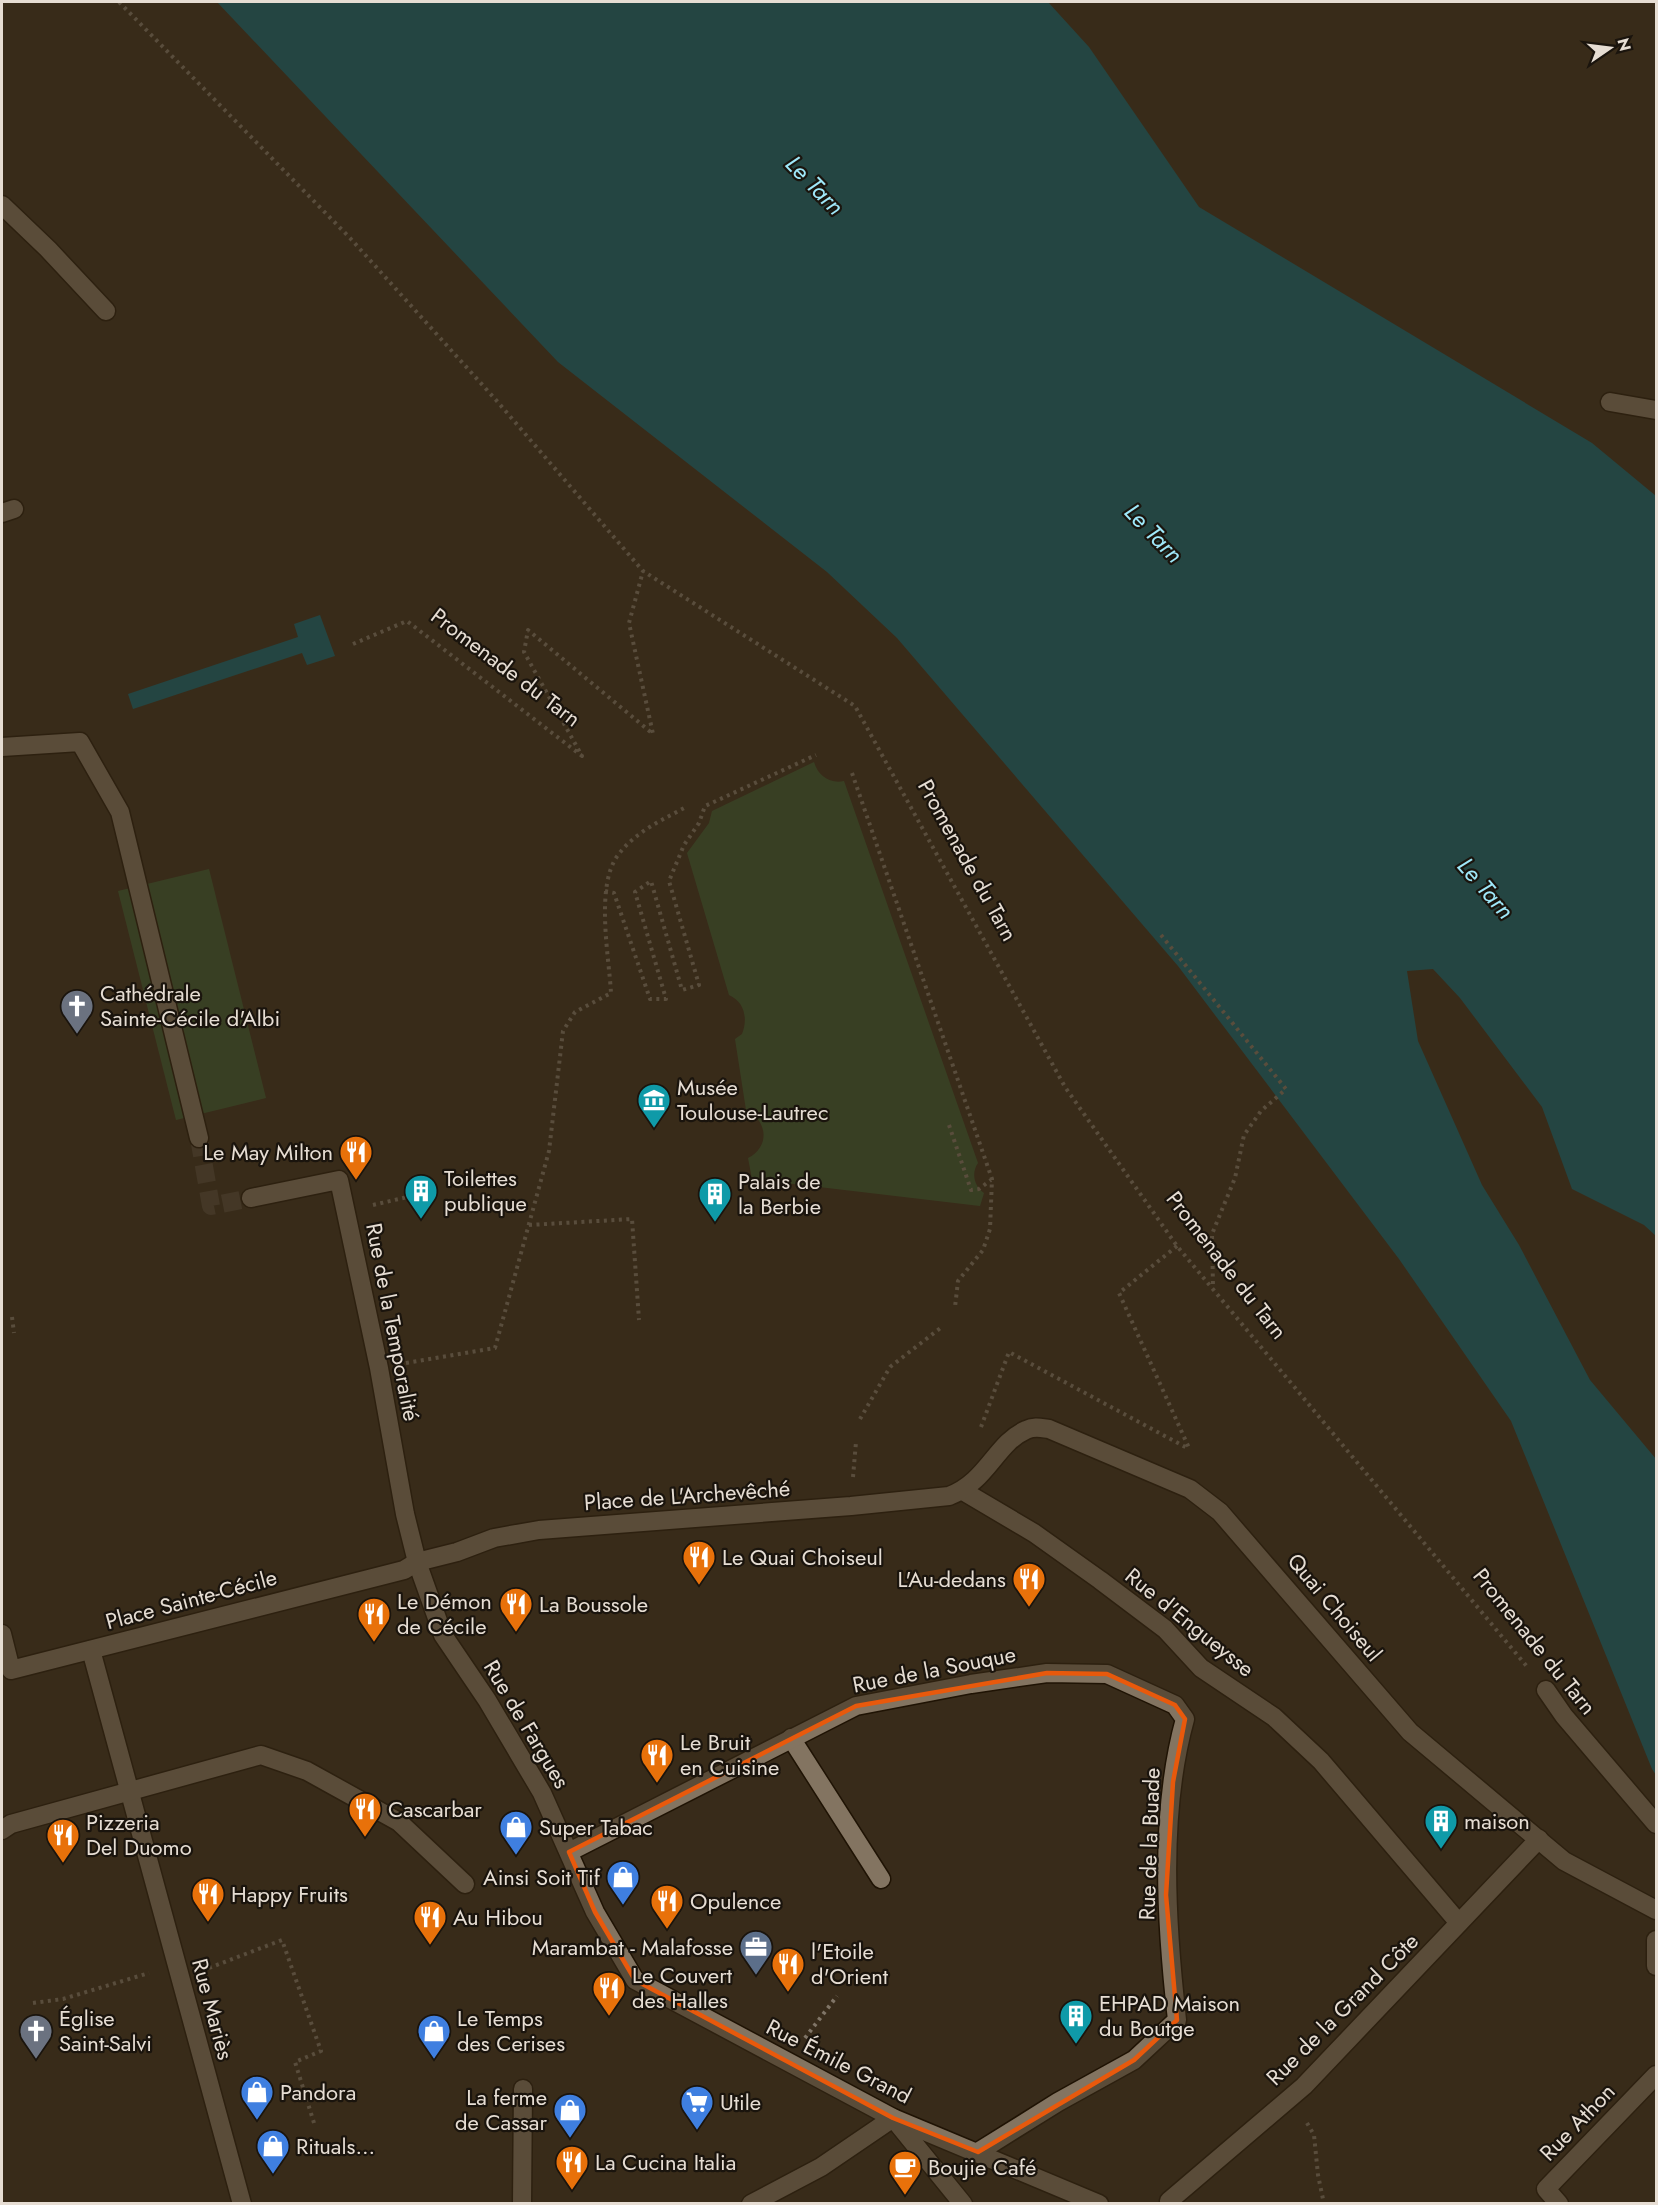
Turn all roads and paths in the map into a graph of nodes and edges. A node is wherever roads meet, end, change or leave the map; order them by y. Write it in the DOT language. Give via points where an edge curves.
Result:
graph roads {
  1 [pos="119,2"];
  2 [pos="5,215"];
  3 [pos="106,311"];
  4 [pos="1610,402"];
  5 [pos="1656,410"];
  6 [pos="643,571"];
  7 [pos="353,644"];
  8 [pos="2,747"];
  9 [pos="816,754"];
  10 [pos="852,773"];
  11 [pos="686,807"];
  12 [pos="605,891"];
  13 [pos="1161,935"];
  14 [pos="949,1125"];
  15 [pos="199,1138"];
  16 [pos="992,1179"];
  17 [pos="250,1198"];
  18 [pos="418,1204"];
  19 [pos="346,1211"];
  20 [pos="528,1225"];
  21 [pos="1178,1246"];
  22 [pos="1213,1289"];
  23 [pos="955,1306"];
  24 [pos="12,1317"];
  25 [pos="639,1320"];
  26 [pos="943,1326"];
  27 [pos="14,1333"];
  28 [pos="379,1368"];
  29 [pos="860,1419"];
  30 [pos="977,1436"];
  31 [pos="963,1491"];
  32 [pos="417,1562"];
  33 [pos="2,1634"];
  34 [pos="91,1650"];
  35 [pos="1546,1690"];
  36 [pos="1185,1719"];
  37 [pos="791,1738"];
  38 [pos="129,1792"];
  39 [pos="1656,1824"];
  40 [pos="6,1827"];
  41 [pos="1539,1839"];
  42 [pos="569,1852"];
  43 [pos="881,1879"];
  44 [pos="465,1884"];
  45 [pos="1656,1910"];
  46 [pos="595,1912"];
  47 [pos="1459,1923"];
  48 [pos="1656,1940"];
  49 [pos="1656,1966"];
  50 [pos="178,1972"];
  51 [pos="837,1996"];
  52 [pos="33,2003"];
  53 [pos="786,2062"];
  54 [pos="1656,2075"];
  55 [pos="523,2089"];
  56 [pos="893,2118"];
  57 [pos="1304,2120"];
  58 [pos="314,2123"];
  59 [pos="978,2152"];
  60 [pos="1169,2201"];
  61 [pos="242,2204"];
  62 [pos="522,2204"];
  63 [pos="751,2204"];
  64 [pos="963,2204"];
  65 [pos="1099,2204"];
  66 [pos="1324,2204"];
  67 [pos="1559,2204"];
  1 -- 6 [label="path" via="350,238"];
  2 -- 3 [label="street" via="48,249"];
  4 -- 5 [label="street"];
  6 -- 7 [label="path, Promenade du Tarn" via="629,623 653,734 528,630 524,652 582,756 407,621"];
  6 -- 21 [label="path, Promenade du Tarn" via="855,706 1065,1087"];
  8 -- 15 [label="street" via="80,742 120,812"];
  9 -- 12 [label="path" via="705,806 684,845 669,881 699,985 682,990 651,881 635,892 666,999 650,999 614,893"];
  10 -- 16 [label="path"];
  11 -- 12 [label="path" via="645,830 617,856"];
  12 -- 20 [label="path" via="611,993 575,1012 563,1031 549,1151"];
  13 -- 22 [label="path" via="1286,1089 1260,1111 1244,1135 1235,1178 1212,1234"];
  14 -- 16 [label="path" via="971,1190"];
  16 -- 23 [label="path" via="990,1230 982,1250 958,1281"];
  17 -- 19 [label="street, Rue de la Temporalité" via="339,1180"];
  18 -- 19 [label="path" via="416,1196"];
  19 -- 28 [label="street, Rue de la Temporalité"];
  20 -- 25 [label="path" via="632,1219"];
  20 -- 28 [label="path" via="495,1348"];
  21 -- 22 [label="path, Promenade du Tarn"];
  21 -- 30 [label="path" via="1119,1293 1190,1449 1009,1352"];
  22 -- 35 [label="path, Promenade du Tarn"];
  24 -- 27 [label="path"];
  26 -- 29 [label="path" via="890,1367"];
  28 -- 32 [label="street, Rue de la Temporalité"];
  31 -- 32 [label="street, Place de L'Archevêché" via="851,1506 539,1530 494,1538"];
  31 -- 41 [label="street, Quai Choiseul" via="1012,1440 1035,1427 1068,1436 1190,1489 1239,1531 1410,1732"];
  31 -- 47 [label="street, Rue d'Engueysse" via="1034,1533 1100,1580 1165,1629 1201,1668 1274,1717 1321,1761"];
  32 -- 34 [label="street, Place Sainte-Cécile" via="404,1570"];
  32 -- 42 [label="street, Rue de Fargues" via="443,1635 542,1793"];
  33 -- 34 [label="street, Place Sainte-Cécile" via="12,1670"];
  34 -- 38 [label="street, Rue Mariès"];
  35 -- 39 [label="street, Promenade du Tarn"];
  36 -- 37 [label="street, Rue de la Souque" via="1175,1704 1107,1674 1047,1673 856,1706"];
  36 -- 59 [label="street, Rue de la Buade" via="1173,1782 1166,1895 1177,2019 1134,2060"];
  37 -- 42 [label="street, Rue de la Souque"];
  37 -- 43 [label="street"];
  38 -- 40 [label="street"];
  38 -- 44 [label="street" via="261,1755 307,1771 399,1822"];
  38 -- 50 [label="street, Rue Mariès"];
  41 -- 45 [label="street, Quai Choiseul" via="1564,1861"];
  41 -- 47 [label="street, Rue de la Grand Côte"];
  42 -- 46 [label="street, Rue de Fargues"];
  46 -- 53 [label="street, Rue Émile Grand" via="635,1980"];
  47 -- 60 [label="street, Rue de la Grand Côte" via="1304,2086"];
  48 -- 49 [label="street"];
  50 -- 52 [label="path"];
  50 -- 58 [label="path" via="282,1940 321,2051 295,2062"];
  50 -- 61 [label="street, Rue Mariès"];
  51 -- 53 [label="path"];
  53 -- 56 [label="street, Rue Émile Grand"];
  54 -- 67 [label="street, Rue Athon" via="1546,2189"];
  55 -- 62 [label="street"];
  56 -- 59 [label="street, Rue Émile Grand"];
  56 -- 63 [label="street" via="821,2168"];
  56 -- 64 [label="street"];
  57 -- 66 [label="path" via="1314,2135"];
  59 -- 65 [label="street, Rue Émile Grand"];
}
